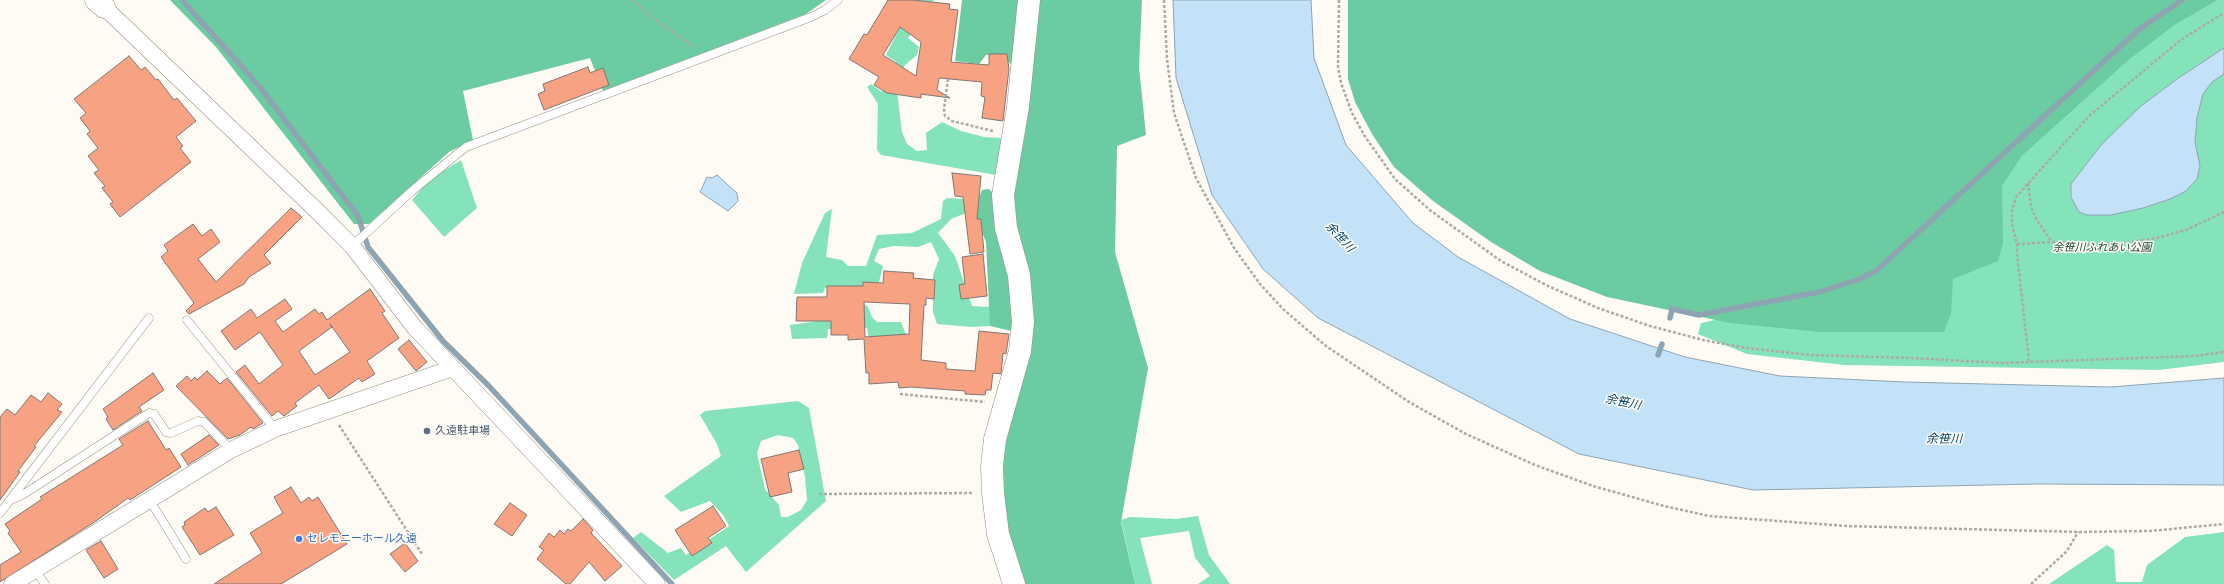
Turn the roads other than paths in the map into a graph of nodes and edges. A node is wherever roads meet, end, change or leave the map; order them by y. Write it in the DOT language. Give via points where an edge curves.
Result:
graph roads {
  1 [pos="838,0"];
  2 [pos="1029,0"];
  3 [pos="100,4"];
  4 [pos="352,246"];
  5 [pos="149,318"];
  6 [pos="187,320"];
  7 [pos="452,368"];
  8 [pos="275,429"];
  9 [pos="231,450"];
  10 [pos="149,498"];
  11 [pos="9,501"];
  12 [pos="0,513"];
  13 [pos="186,559"];
  14 [pos="35,570"];
  15 [pos="12,584"];
  16 [pos="45,584"];
  17 [pos="657,584"];
  18 [pos="1014,584"];
  1 -- 4 [label="lane" via="811,17 466,147 413,190"];
  2 -- 18 [label="street" via="1014,135 1003,195 1006,228 1019,275 1023,322 1020,351 995,439 993,493 998,534"];
  3 -- 4 [label="street"];
  4 -- 7 [label="street" via="415,328"];
  5 -- 11 [label="lane"];
  6 -- 8 [label="lane"];
  7 -- 8 [label="street"];
  7 -- 17 [label="street"];
  8 -- 9 [label="street"];
  9 -- 10 [label="street"];
  9 -- 11 [label="lane" via="204,422 198,421 171,434 166,432 154,414 149,413 24,494"];
  10 -- 13 [label="lane"];
  10 -- 14 [label="street"];
  11 -- 12 [label="lane"];
  14 -- 15 [label="street"];
  14 -- 16 [label="lane"];
}
